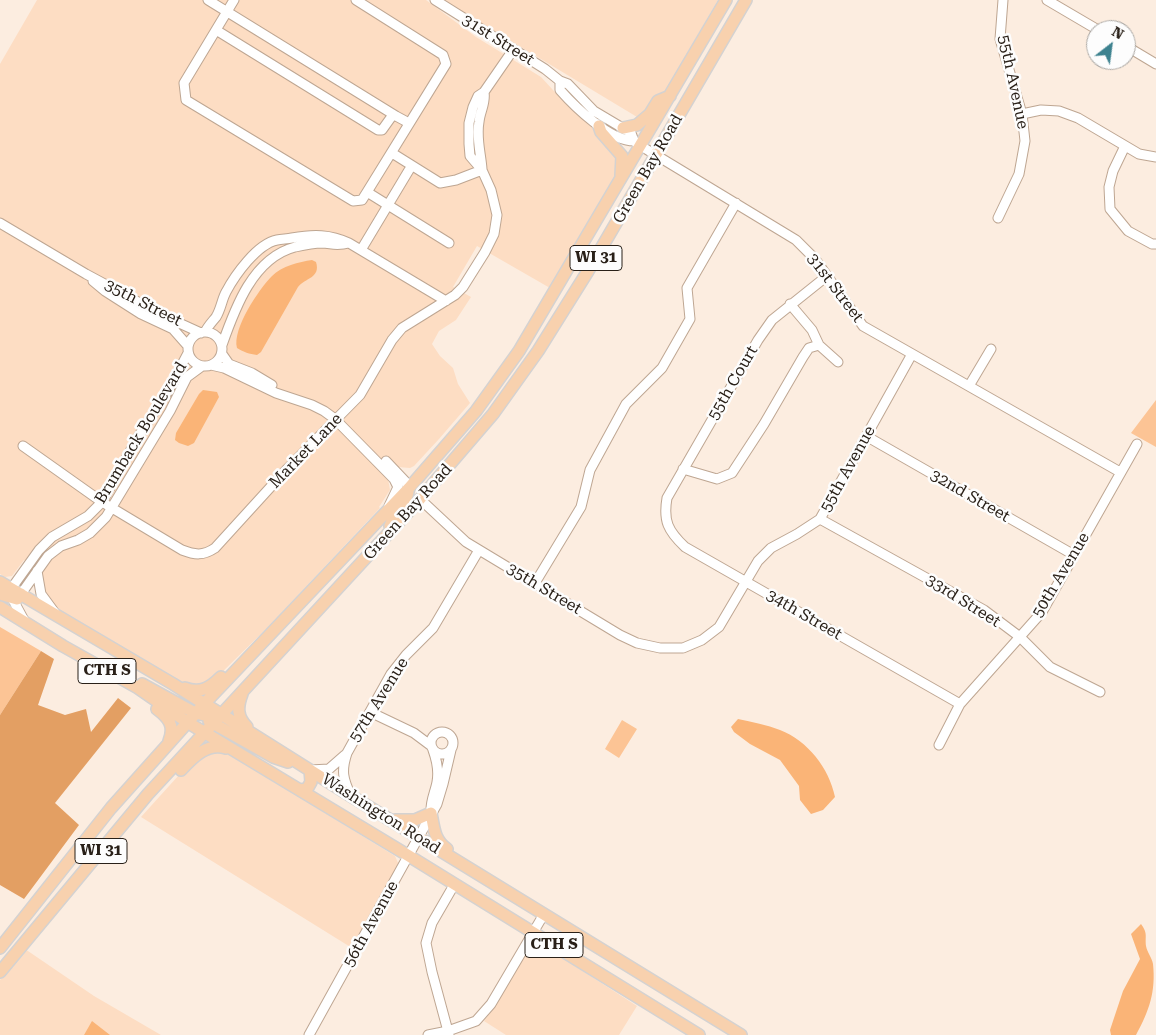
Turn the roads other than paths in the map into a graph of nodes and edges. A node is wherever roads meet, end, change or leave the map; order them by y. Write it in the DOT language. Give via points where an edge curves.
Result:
graph roads {
  1 [pos="208,0"];
  2 [pos="234,0"];
  3 [pos="356,0"];
  4 [pos="435,0"];
  5 [pos="726,0"];
  6 [pos="746,0"];
  7 [pos="1003,0"];
  8 [pos="1048,0"];
  9 [pos="227,12"];
  10 [pos="1086,23"];
  11 [pos="216,30"];
  12 [pos="513,50"];
  13 [pos="1136,52"];
  14 [pos="1156,64"];
  15 [pos="560,81"];
  16 [pos="670,96"];
  17 [pos="1022,114"];
  18 [pos="396,116"];
  19 [pos="409,123"];
  20 [pos="599,126"];
  21 [pos="623,128"];
  22 [pos="637,144"];
  23 [pos="1125,146"];
  24 [pos="392,153"];
  25 [pos="655,155"];
  26 [pos="1156,157"];
  27 [pos="409,170"];
  28 [pos="482,170"];
  29 [pos="622,178"];
  30 [pos="367,192"];
  31 [pos="388,204"];
  32 [pos="736,204"];
  33 [pos="998,218"];
  34 [pos="0,223"];
  35 [pos="349,243"];
  36 [pos="449,243"];
  37 [pos="1156,244"];
  38 [pos="361,250"];
  39 [pos="86,274"];
  40 [pos="827,276"];
  41 [pos="446,301"];
  42 [pos="790,304"];
  43 [pos="203,332"];
  44 [pos="819,345"];
  45 [pos="188,349"];
  46 [pos="991,349"];
  47 [pos="222,350"];
  48 [pos="912,354"];
  49 [pos="838,362"];
  50 [pos="207,366"];
  51 [pos="969,386"];
  52 [pos="337,418"];
  53 [pos="866,436"];
  54 [pos="1137,444"];
  55 [pos="23,446"];
  56 [pos="432,462"];
  57 [pos="683,469"];
  58 [pos="1120,472"];
  59 [pos="409,488"];
  60 [pos="420,499"];
  61 [pos="102,502"];
  62 [pos="112,508"];
  63 [pos="388,509"];
  64 [pos="665,511"];
  65 [pos="820,519"];
  66 [pos="389,532"];
  67 [pos="479,550"];
  68 [pos="1074,555"];
  69 [pos="37,570"];
  70 [pos="0,582"];
  71 [pos="746,582"];
  72 [pos="535,583"];
  73 [pos="0,594"];
  74 [pos="15,594"];
  75 [pos="0,607"];
  76 [pos="59,617"];
  77 [pos="25,622"];
  78 [pos="276,628"];
  79 [pos="1020,638"];
  80 [pos="683,648"];
  81 [pos="73,652"];
  82 [pos="173,684"];
  83 [pos="243,691"];
  84 [pos="1100,692"];
  85 [pos="204,704"];
  86 [pos="960,704"];
  87 [pos="370,712"];
  88 [pos="191,718"];
  89 [pos="218,719"];
  90 [pos="205,733"];
  91 [pos="414,733"];
  92 [pos="436,733"];
  93 [pos="167,745"];
  94 [pos="940,745"];
  95 [pos="432,748"];
  96 [pos="451,750"];
  97 [pos="235,751"];
  98 [pos="347,753"];
  99 [pos="289,757"];
  100 [pos="310,770"];
  101 [pos="300,790"];
  102 [pos="351,796"];
  103 [pos="431,813"];
  104 [pos="392,820"];
  105 [pos="420,837"];
  106 [pos="110,839"];
  107 [pos="409,856"];
  108 [pos="474,870"];
  109 [pos="454,885"];
  110 [pos="544,914"];
  111 [pos="534,933"];
  112 [pos="0,948"];
  113 [pos="0,972"];
  114 [pos="449,1033"];
  115 [pos="736,1034"];
  116 [pos="309,1035"];
  117 [pos="428,1035"];
  118 [pos="699,1035"];
  1 -- 9 [label="street"];
  2 -- 9 [label="street"];
  3 -- 19 [label="street" via="443,55 446,64"];
  4 -- 12 [label="street, 31st Street"];
  5 -- 16 [label="main road, Green Bay Road / WI 31"];
  6 -- 25 [label="main road, Green Bay Road / WI 31"];
  7 -- 17 [label="street, 55th Avenue" via="1000,39"];
  8 -- 10 [label="street"];
  9 -- 11 [label="street"];
  9 -- 18 [label="street"];
  11 -- 18 [label="street" via="378,130"];
  11 -- 30 [label="street" via="184,83 186,100 354,201 362,200"];
  12 -- 15 [label="street, 31st Street"];
  12 -- 28 [label="street, Market Lane" via="484,92 478,139"];
  13 -- 14 [label="street"];
  15 -- 20 [label="street, 31st Street" via="560,90"];
  15 -- 21 [label="street, 31st Street" via="568,84 594,111"];
  16 -- 21 [label="main road" via="658,101 650,114 637,125"];
  16 -- 22 [label="main road, Green Bay Road / WI 31"];
  17 -- 23 [label="street" via="1059,111 1078,118"];
  17 -- 33 [label="street, 55th Avenue" via="1025,141 1020,174"];
  18 -- 19 [label="street"];
  19 -- 24 [label="street"];
  20 -- 22 [label="street, 31st Street" via="624,141"];
  20 -- 29 [label="main road" via="622,156"];
  21 -- 22 [label="street, 31st Street" via="631,133"];
  22 -- 25 [label="street, 31st Street"];
  22 -- 29 [label="main road, Green Bay Road / WI 31"];
  23 -- 26 [label="street" via="1139,154"];
  23 -- 37 [label="street" via="1112,171 1110,209 1128,230"];
  24 -- 28 [label="street" via="440,183"];
  24 -- 30 [label="street"];
  25 -- 32 [label="street, 31st Street"];
  25 -- 60 [label="main road, Green Bay Road / WI 31" via="538,350 493,414"];
  27 -- 31 [label="street"];
  28 -- 41 [label="street, Market Lane" via="497,215 494,234 463,287"];
  29 -- 56 [label="main road, Green Bay Road / WI 31" via="519,351 476,411"];
  30 -- 31 [label="street"];
  31 -- 36 [label="street"];
  31 -- 38 [label="street"];
  32 -- 40 [label="street, 31st Street" via="796,240"];
  32 -- 72 [label="street" via="687,288 690,318 662,368 626,404 590,470 581,507"];
  34 -- 39 [label="street, 35th Street"];
  35 -- 38 [label="street"];
  35 -- 43 [label="street" via="336,237 307,235 275,240 260,249 226,292 216,316"];
  35 -- 47 [label="street" via="296,247 280,252 270,260 259,271 233,313"];
  38 -- 41 [label="street"];
  39 -- 43 [label="street, 35th Street" via="166,317"];
  39 -- 45 [label="street, 35th Street" via="105,291 141,314 173,329"];
  40 -- 42 [label="street, 55th Court"];
  40 -- 48 [label="street, 31st Street" via="863,326"];
  41 -- 52 [label="street, Market Lane" via="402,328 360,395"];
  42 -- 44 [label="street" via="812,330"];
  42 -- 57 [label="street, 55th Court" via="772,320 758,340"];
  43 -- 45 [label="street" via="193,337"];
  43 -- 47 [label="street" via="216,336"];
  44 -- 49 [label="street"];
  44 -- 57 [label="street" via="809,348 802,357 732,473 716,479"];
  45 -- 50 [label="street" via="193,362"];
  45 -- 61 [label="street, Brumback Boulevard" via="168,391"];
  46 -- 51 [label="street"];
  47 -- 50 [label="street" via="216,363"];
  47 -- 52 [label="street" via="229,364 278,388 322,403"];
  48 -- 51 [label="street, 31st Street"];
  48 -- 53 [label="street, 55th Avenue"];
  50 -- 52 [label="street" via="224,368"];
  50 -- 62 [label="street, Brumback Boulevard" via="187,377"];
  51 -- 58 [label="street, 31st Street"];
  52 -- 59 [label="street" via="406,480"];
  52 -- 62 [label="street, Market Lane" via="206,554 194,555 182,550"];
  52 -- 63 [label="street" via="398,486"];
  53 -- 65 [label="street, 55th Avenue"];
  53 -- 68 [label="street, 32nd Street"];
  54 -- 58 [label="street, 50th Avenue"];
  55 -- 61 [label="street, Market Lane"];
  56 -- 59 [label="main road, Green Bay Road / WI 31"];
  56 -- 60 [label="main road" via="417,490"];
  57 -- 64 [label="street, 55th Court" via="667,498"];
  58 -- 68 [label="street, 50th Avenue"];
  59 -- 63 [label="main road, Green Bay Road / WI 31"];
  59 -- 66 [label="main road"];
  60 -- 66 [label="main road, Green Bay Road / WI 31"];
  60 -- 67 [label="street, 35th Street"];
  61 -- 62 [label="street, Market Lane"];
  61 -- 74 [label="street, Brumback Boulevard" via="88,516 52,537 40,550"];
  62 -- 69 [label="street, Brumback Boulevard" via="95,529 61,546"];
  63 -- 78 [label="main road, Green Bay Road / WI 31"];
  64 -- 71 [label="street, 34th Street" via="666,523 685,547"];
  65 -- 71 [label="street, 55th Avenue" via="771,548 758,561"];
  65 -- 79 [label="street, 33rd Street" via="984,610"];
  66 -- 83 [label="main road, Green Bay Road / WI 31"];
  67 -- 72 [label="street, 35th Street"];
  67 -- 87 [label="street, 57th Avenue" via="433,628 397,666"];
  68 -- 79 [label="street, 50th Avenue" via="1042,612"];
  69 -- 74 [label="street, Brumback Boulevard"];
  69 -- 76 [label="street" via="41,594"];
  70 -- 74 [label="main road"];
  71 -- 80 [label="street, 55th Avenue" via="719,627 702,640"];
  71 -- 86 [label="street, 34th Street"];
  72 -- 80 [label="street, 35th Street" via="636,643"];
  73 -- 74 [label="main road"];
  74 -- 76 [label="main road, Washington Road / CTH S"];
  74 -- 77 [label="street"];
  75 -- 77 [label="main road, CTH S"];
  76 -- 82 [label="main road, Washington Road / CTH S"];
  77 -- 81 [label="main road, CTH S"];
  78 -- 82 [label="main road" via="253,642 208,687 195,692"];
  78 -- 85 [label="main road, Green Bay Road / WI 31"];
  79 -- 84 [label="street, 33rd Street" via="1050,666"];
  79 -- 86 [label="street, 50th Avenue"];
  81 -- 88 [label="main road, Washington Road" via="154,690"];
  81 -- 93 [label="main road" via="87,667 167,716 172,730"];
  82 -- 85 [label="main road, Washington Road / CTH S"];
  83 -- 89 [label="main road, Green Bay Road / WI 31"];
  83 -- 99 [label="main road" via="238,710 240,719"];
  85 -- 88 [label="main road, Green Bay Road / WI 31"];
  85 -- 89 [label="main road, Washington Road / CTH S"];
  86 -- 94 [label="street, 50th Avenue"];
  87 -- 91 [label="street"];
  87 -- 98 [label="street, 57th Avenue"];
  88 -- 89 [label="main road"];
  88 -- 90 [label="main road, Washington Road / CTH S"];
  88 -- 93 [label="main road, Green Bay Road / WI 31"];
  89 -- 90 [label="main road, Green Bay Road / WI 31"];
  89 -- 99 [label="main road, Washington Road / CTH S"];
  89 -- 100 [label="main road" via="274,757"];
  90 -- 97 [label="main road, Washington Road / CTH S"];
  90 -- 106 [label="main road, Green Bay Road / WI 31"];
  91 -- 92 [label="street"];
  91 -- 95 [label="street"];
  92 -- 95 [label="street" via="431,738"];
  92 -- 96 [label="street" via="449,734 453,740"];
  93 -- 112 [label="main road, Green Bay Road / WI 31" via="110,808"];
  95 -- 96 [label="street" via="442,754"];
  95 -- 103 [label="street, 56th Avenue" via="438,776"];
  96 -- 103 [label="street, 56th Avenue" via="441,792"];
  97 -- 101 [label="main road, Washington Road / CTH S"];
  97 -- 106 [label="main road" via="215,745 194,757 134,820"];
  98 -- 100 [label="street, 57th Avenue" via="329,769"];
  98 -- 102 [label="street, 57th Avenue" via="343,765 344,781"];
  99 -- 100 [label="main road, Washington Road / CTH S"];
  100 -- 101 [label="main road" via="311,782"];
  100 -- 102 [label="main road, Washington Road / CTH S"];
  101 -- 107 [label="main road, Washington Road / CTH S"];
  102 -- 104 [label="main road, Washington Road / CTH S"];
  103 -- 104 [label="main road" via="415,820"];
  103 -- 105 [label="street, 56th Avenue"];
  103 -- 108 [label="main road" via="434,833 440,844"];
  104 -- 105 [label="main road, Washington Road / CTH S"];
  105 -- 107 [label="street, 56th Avenue"];
  105 -- 108 [label="main road, Washington Road / CTH S"];
  106 -- 113 [label="main road, Green Bay Road / WI 31"];
  107 -- 109 [label="main road, Washington Road / CTH S"];
  107 -- 116 [label="street, 56th Avenue"];
  108 -- 110 [label="main road, Washington Road / CTH S"];
  109 -- 111 [label="main road, Washington Road / CTH S"];
  109 -- 114 [label="street" via="432,923 426,943"];
  110 -- 111 [label="street"];
  110 -- 115 [label="main road, Washington Road / CTH S"];
  111 -- 114 [label="street" via="486,1010 476,1021"];
  111 -- 118 [label="main road, Washington Road / CTH S"];
  114 -- 117 [label="street"];
}
